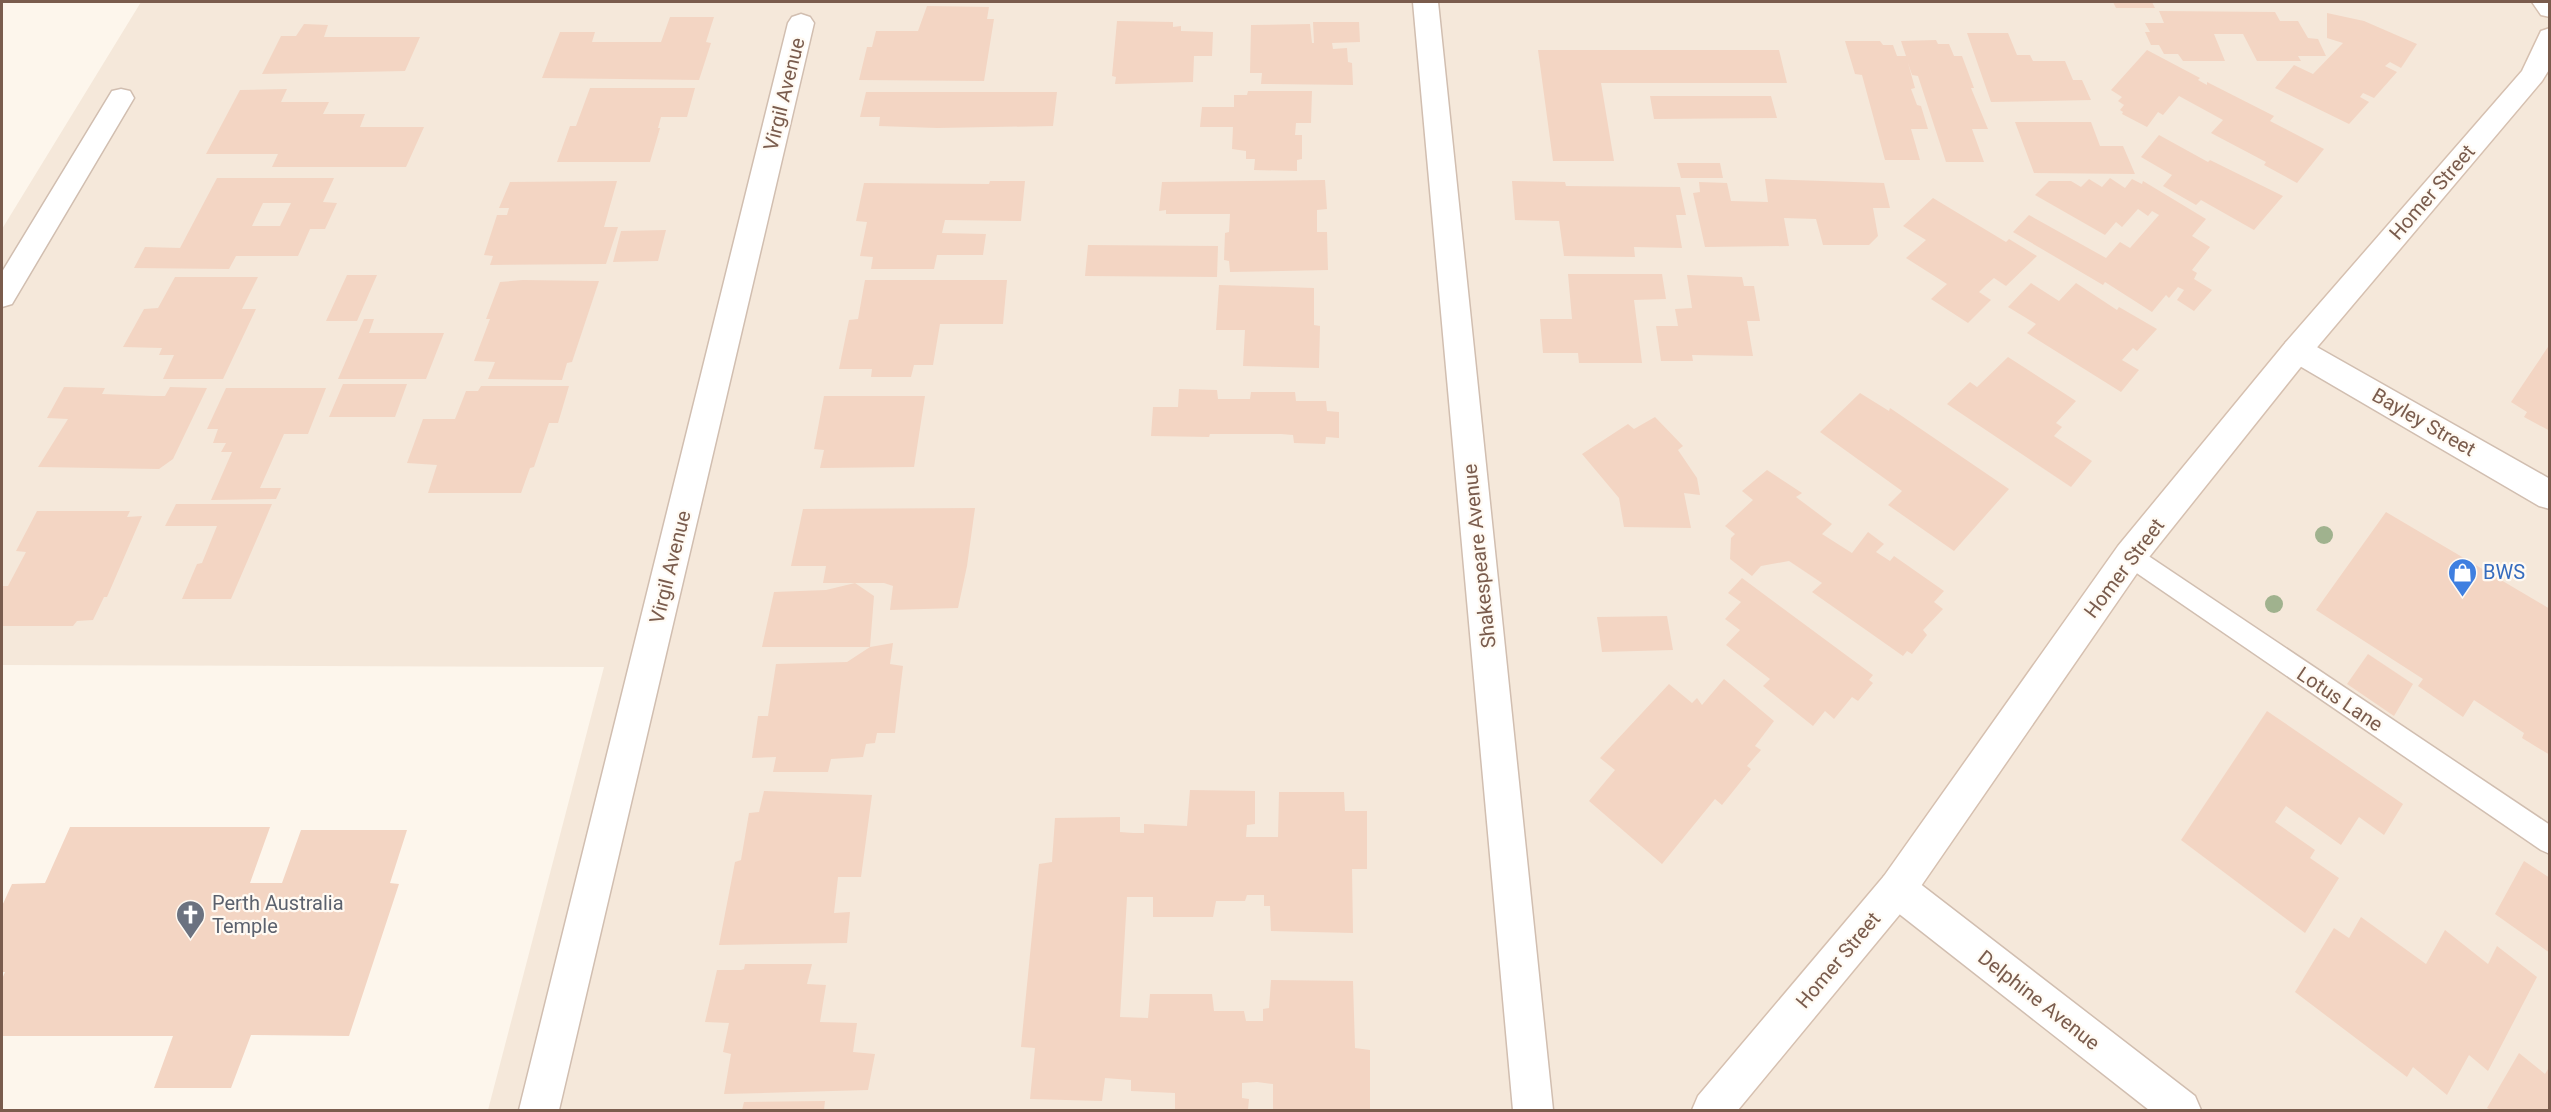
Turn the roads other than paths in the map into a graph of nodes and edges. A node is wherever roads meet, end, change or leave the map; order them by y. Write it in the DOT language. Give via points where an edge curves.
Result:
graph roads {
  1 [pos="1425,2"];
  2 [pos="2545,2"];
  3 [pos="2550,9"];
  4 [pos="801,23"];
  5 [pos="2550,37"];
  6 [pos="121,98"];
  7 [pos="2,296"];
  8 [pos="2296,350"];
  9 [pos="2550,496"];
  10 [pos="2130,556"];
  11 [pos="2550,841"];
  12 [pos="1897,889"];
  13 [pos="539,1110"];
  14 [pos="1533,1110"];
  15 [pos="1712,1110"];
  16 [pos="2181,1110"];
  1 -- 14 [label="street, Shakespeare Avenue"];
  2 -- 3 [label="street"];
  4 -- 13 [label="street, Virgil Avenue"];
  5 -- 8 [label="street, Homer Street" via="2533,75"];
  6 -- 7 [label="street"];
  8 -- 9 [label="street, Bayley Street"];
  8 -- 10 [label="street, Homer Street"];
  10 -- 11 [label="lane, Lotus Lane"];
  10 -- 12 [label="street, Homer Street"];
  12 -- 15 [label="street, Homer Street"];
  12 -- 16 [label="street, Delphine Avenue"];
}
